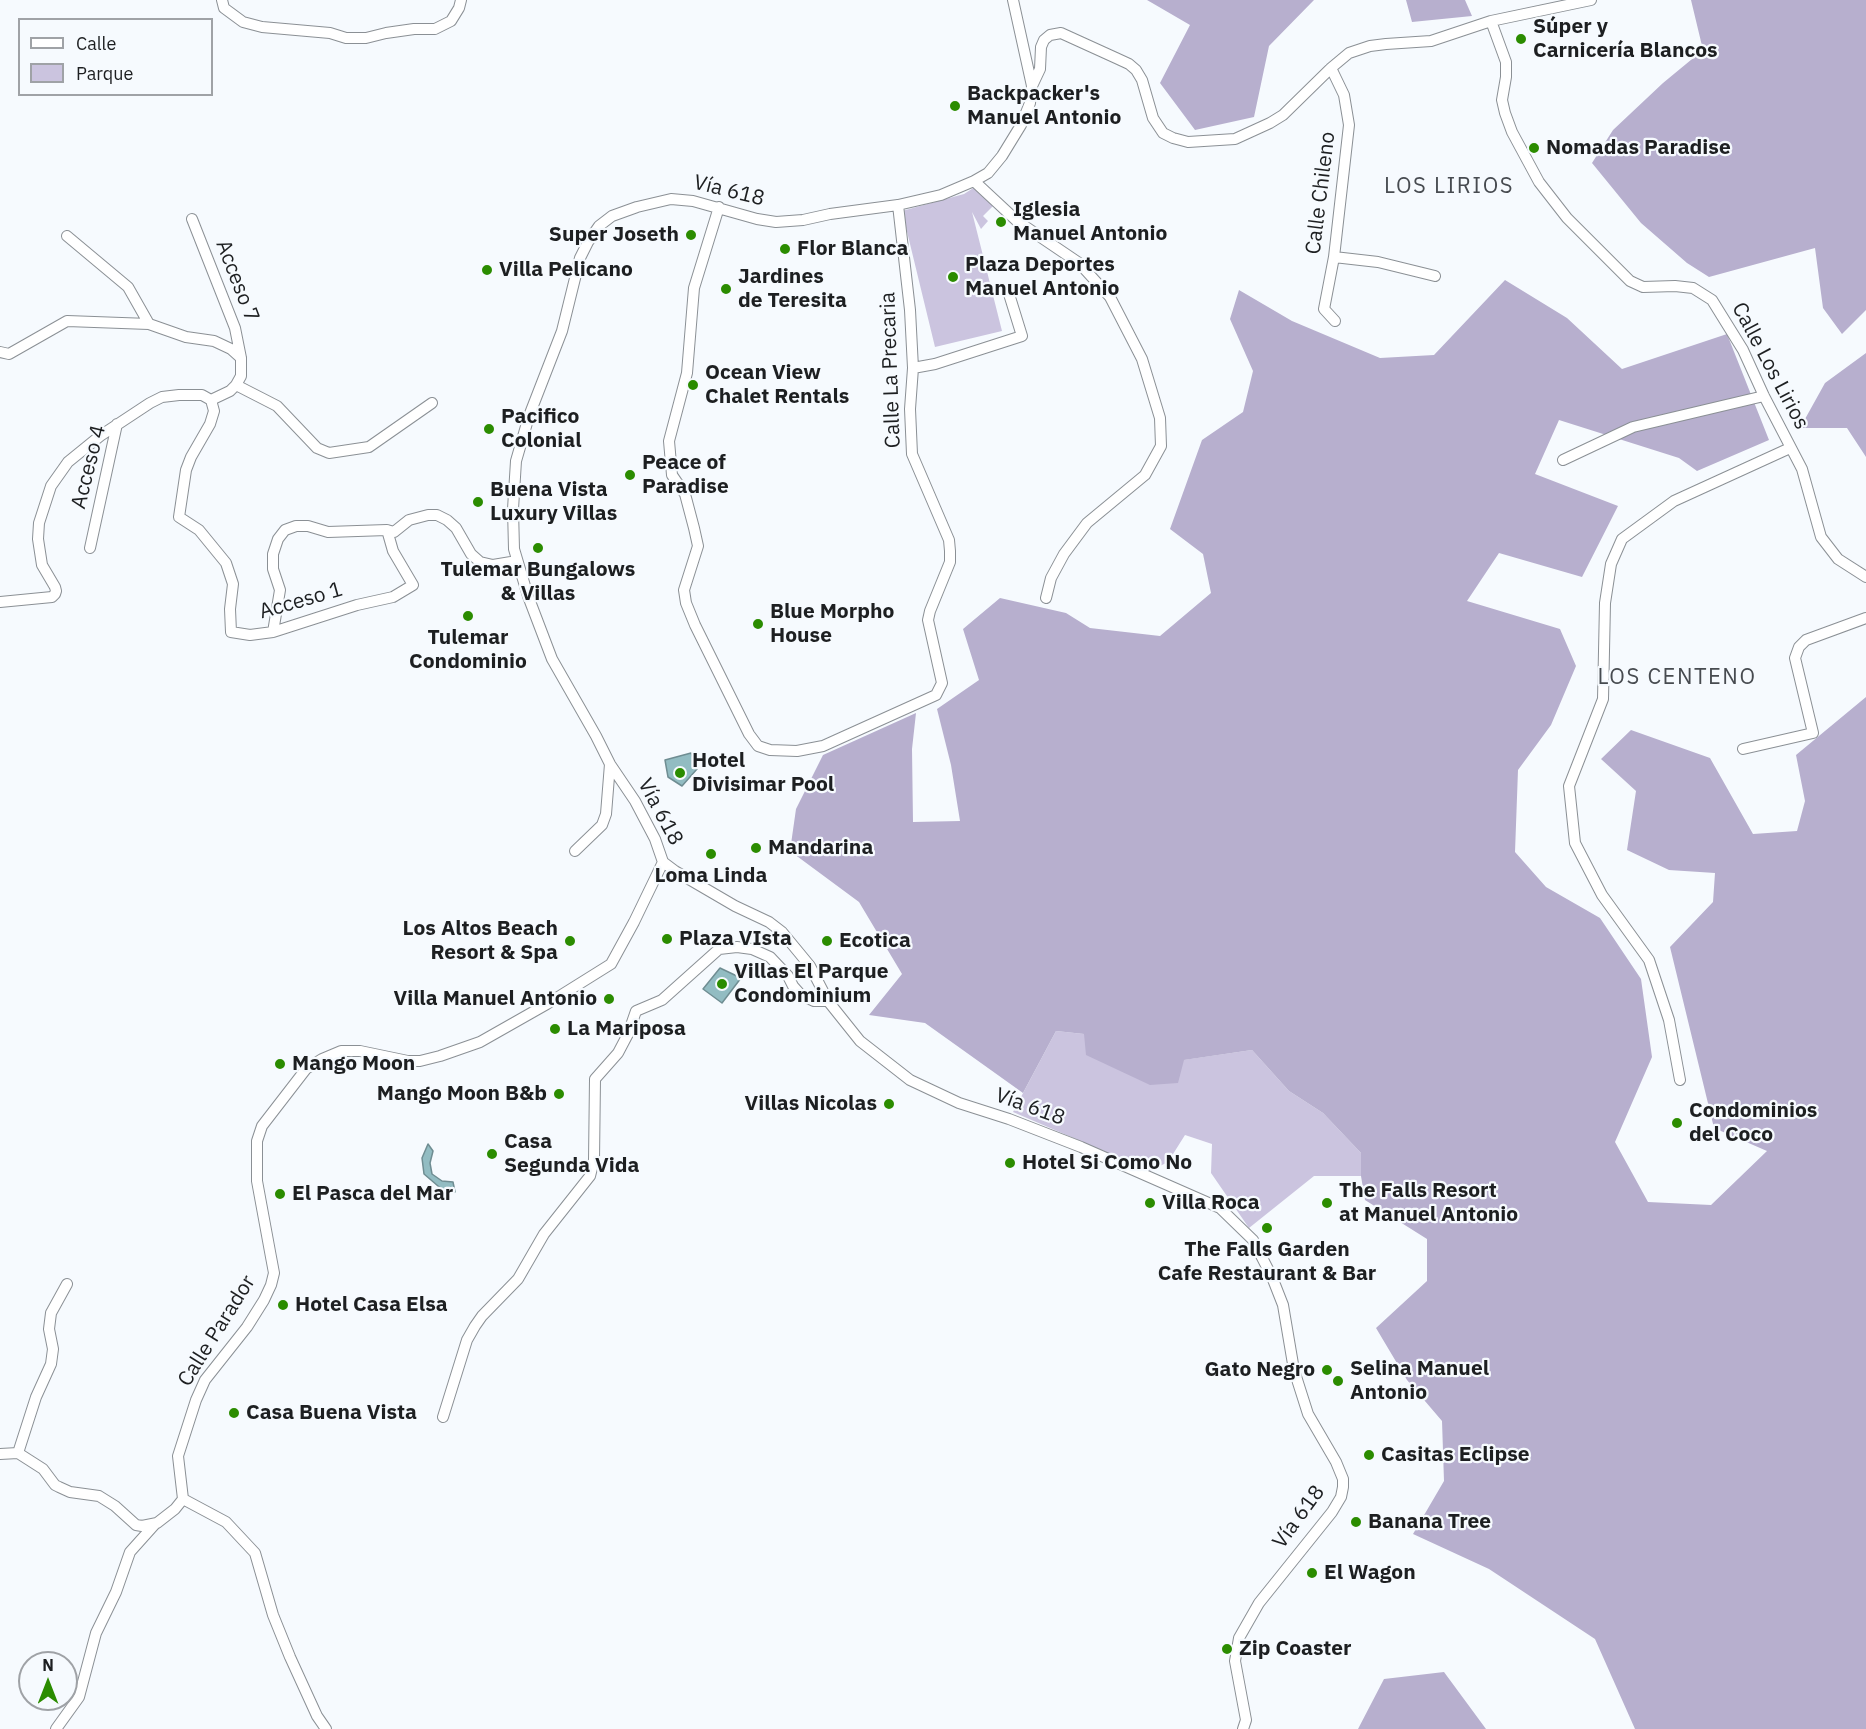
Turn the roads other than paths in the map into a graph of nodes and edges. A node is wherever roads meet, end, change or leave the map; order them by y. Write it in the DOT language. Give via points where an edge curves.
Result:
graph roads {
  1 [pos="222,0"];
  2 [pos="461,0"];
  3 [pos="1013,0"];
  4 [pos="1591,0"];
  5 [pos="1491,21"];
  6 [pos="1331,68"];
  7 [pos="1032,86"];
  8 [pos="974,181"];
  9 [pos="898,205"];
  10 [pos="719,207"];
  11 [pos="192,219"];
  12 [pos="67,236"];
  13 [pos="1334,257"];
  14 [pos="1435,276"];
  15 [pos="1009,294"];
  16 [pos="1335,321"];
  17 [pos="149,324"];
  18 [pos="0,352"];
  19 [pos="241,358"];
  20 [pos="913,368"];
  21 [pos="236,385"];
  22 [pos="1764,396"];
  23 [pos="211,400"];
  24 [pos="432,403"];
  25 [pos="117,424"];
  26 [pos="1790,447"];
  27 [pos="1563,460"];
  28 [pos="387,530"];
  29 [pos="90,548"];
  30 [pos="517,561"];
  31 [pos="1866,577"];
  32 [pos="1046,598"];
  33 [pos="0,602"];
  34 [pos="1866,618"];
  35 [pos="273,632"];
  36 [pos="1743,749"];
  37 [pos="610,764"];
  38 [pos="575,851"];
  39 [pos="663,862"];
  40 [pos="828,1000"];
  41 [pos="1680,1080"];
  42 [pos="67,1284"];
  43 [pos="443,1417"];
  44 [pos="18,1453"];
  45 [pos="0,1454"];
  46 [pos="183,1499"];
  47 [pos="157,1523"];
  48 [pos="56,1729"];
  49 [pos="326,1729"];
  50 [pos="1243,1729"];
  1 -- 2 [label="street" via="224,8 243,22 366,38 435,29 451,21"];
  3 -- 7 [label="street, Vía 618"];
  4 -- 5 [label="street"];
  5 -- 6 [label="street" via="1431,41 1371,46 1349,53"];
  5 -- 22 [label="street, Calle Los Lirios" via="1506,63 1502,100 1505,113 1539,182 1567,218 1630,281 1653,288 1693,288 1712,300 1743,350"];
  6 -- 7 [label="street" via="1270,123 1235,139 1210,142 1188,142 1163,133 1153,118 1136,70 1061,33 1044,40 1040,69"];
  6 -- 13 [label="street, Calle Chileno" via="1344,94 1349,125"];
  7 -- 8 [label="street, Vía 618" via="1030,103 1012,140 988,173"];
  8 -- 9 [label="street, Vía 618" via="941,195"];
  8 -- 32 [label="street" via="1017,221 1079,263 1110,297 1142,359 1160,418 1161,446 1146,475 1088,523 1055,570"];
  9 -- 10 [label="street, Vía 618" via="776,222 749,218"];
  9 -- 20 [label="street, Calle La Precaria"];
  10 -- 20 [label="street, Calle La Precaria" via="694,288 687,373 669,441 672,476 685,494 698,546 684,590 686,603 758,747 797,751 823,746 936,695 942,683 928,620 950,562 950,550 912,454"];
  10 -- 30 [label="street, Vía 618" via="670,199 637,207 612,216 588,242 580,258 562,331 516,461 513,509"];
  11 -- 19 [label="street, Acceso 7" via="235,328"];
  12 -- 17 [label="street" via="128,287"];
  13 -- 14 [label="street" via="1378,262"];
  13 -- 16 [label="street, Calle Chileno" via="1324,309"];
  15 -- 20 [label="street" via="1022,336"];
  17 -- 18 [label="street" via="67,321 9,354"];
  17 -- 19 [label="street" via="186,337 214,341"];
  19 -- 21 [label="street" via="241,376"];
  21 -- 23 [label="street"];
  21 -- 24 [label="street" via="277,406 318,448 329,453 369,447"];
  22 -- 26 [label="street, Calle Los Lirios"];
  22 -- 27 [label="street" via="1633,427"];
  23 -- 25 [label="street, Acceso 4" via="202,395 162,397"];
  23 -- 35 [label="street, Acceso 1" via="214,411 186,470 178,517 199,530 226,563 233,584 231,632"];
  25 -- 29 [label="street, Acceso 4"];
  25 -- 33 [label="street" via="68,462 51,486 43,507 38,539 42,565 55,594"];
  26 -- 31 [label="street, Calle Los Lirios" via="1802,469 1821,537 1838,559"];
  26 -- 41 [label="street" via="1674,501 1622,539 1611,564 1605,603 1603,699 1569,786 1575,843 1602,895 1649,960 1669,1020"];
  28 -- 30 [label="street" via="394,531 409,520 428,514 437,515 456,528 480,562 493,565"];
  28 -- 35 [label="street, Acceso 1" via="393,550 413,585 393,597 357,604"];
  28 -- 35 [label="street" via="328,532 296,526 285,530 273,554 280,590"];
  30 -- 37 [label="street, Vía 618" via="552,660"];
  34 -- 36 [label="street" via="1806,640 1799,647 1795,658 1813,733"];
  37 -- 38 [label="street" via="602,825"];
  37 -- 39 [label="street, Vía 618" via="635,801"];
  39 -- 40 [label="street, Vía 618" via="783,932 810,966"];
  39 -- 46 [label="street, Calle Parador" via="611,963 480,1042 440,1056 420,1061 341,1051 322,1059 306,1069 262,1126 257,1141 256,1181 274,1274 264,1300 205,1380 196,1400 178,1456"];
  40 -- 43 [label="street" via="814,1001 801,995 770,957 737,947 719,949 662,1000 636,1011 618,1053 595,1079 594,1160 590,1176 544,1234 518,1280 475,1326"];
  40 -- 50 [label="street, Vía 618" via="860,1041 910,1080 959,1103 1081,1147 1220,1208 1253,1240 1282,1305 1294,1370 1308,1414 1336,1462 1343,1486 1332,1512 1258,1603 1239,1638 1235,1661 1246,1720"];
  42 -- 44 [label="street" via="51,1313 51,1364"];
  44 -- 45 [label="street"];
  44 -- 47 [label="street" via="43,1469 64,1490 99,1496 136,1525"];
  46 -- 47 [label="street"];
  46 -- 49 [label="street" via="226,1522 255,1552 273,1615"];
  47 -- 48 [label="street" via="130,1552 96,1633 79,1697"];
}
